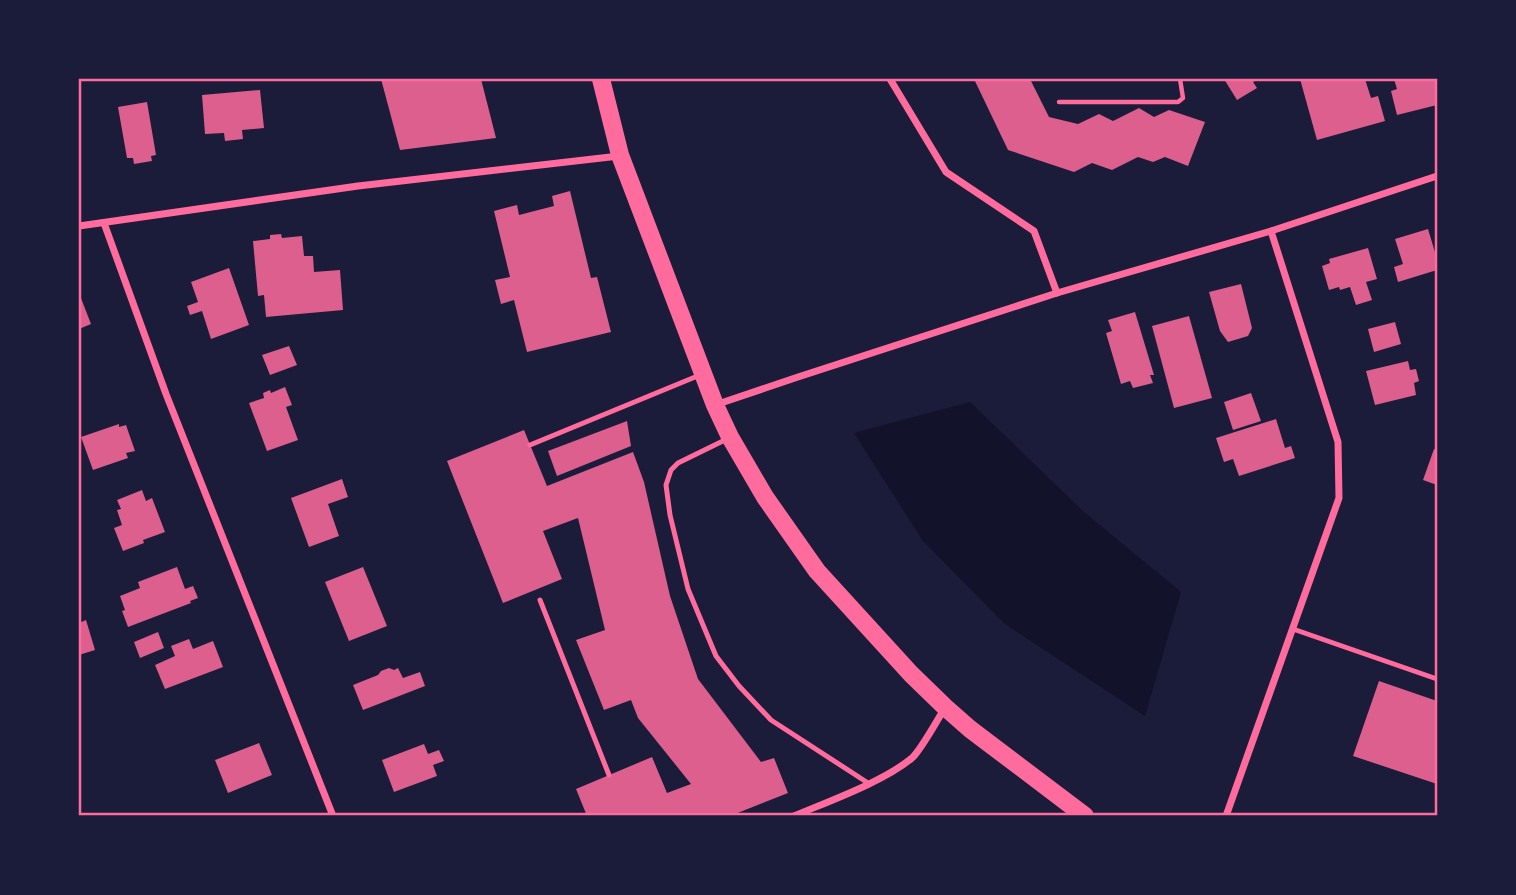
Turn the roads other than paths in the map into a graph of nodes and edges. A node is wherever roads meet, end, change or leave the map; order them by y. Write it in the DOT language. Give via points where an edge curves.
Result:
graph roads {
  1 [pos="601,79"];
  2 [pos="890,79"];
  3 [pos="620,155"];
  4 [pos="1437,176"];
  5 [pos="104,223"];
  6 [pos="79,226"];
  7 [pos="1271,231"];
  8 [pos="1057,293"];
  9 [pos="703,374"];
  10 [pos="715,405"];
  11 [pos="730,437"];
  12 [pos="530,445"];
  13 [pos="540,600"];
  14 [pos="1293,629"];
  15 [pos="1437,680"];
  16 [pos="945,707"];
  17 [pos="609,775"];
  18 [pos="868,783"];
  19 [pos="333,816"];
  20 [pos="794,816"];
  21 [pos="1085,816"];
  22 [pos="1226,816"];
  1 -- 3 [label="main road"];
  2 -- 8 [label="street" via="946,172 1034,231"];
  3 -- 5 [label="street"];
  3 -- 9 [label="main road"];
  4 -- 7 [label="street"];
  5 -- 6 [label="street"];
  5 -- 19 [label="street" via="166,394"];
  7 -- 8 [label="street"];
  7 -- 14 [label="street" via="1338,442 1339,498"];
  8 -- 10 [label="street"];
  9 -- 10 [label="main road"];
  9 -- 12 [label="lane"];
  10 -- 11 [label="main road"];
  11 -- 16 [label="main road" via="817,571"];
  11 -- 18 [label="lane" via="678,463 666,485 688,589 716,656 739,686 771,720"];
  13 -- 17 [label="lane"];
  14 -- 15 [label="lane"];
  14 -- 22 [label="street"];
  16 -- 18 [label="street" via="914,757"];
  16 -- 21 [label="main road"];
  18 -- 20 [label="street"];
}
